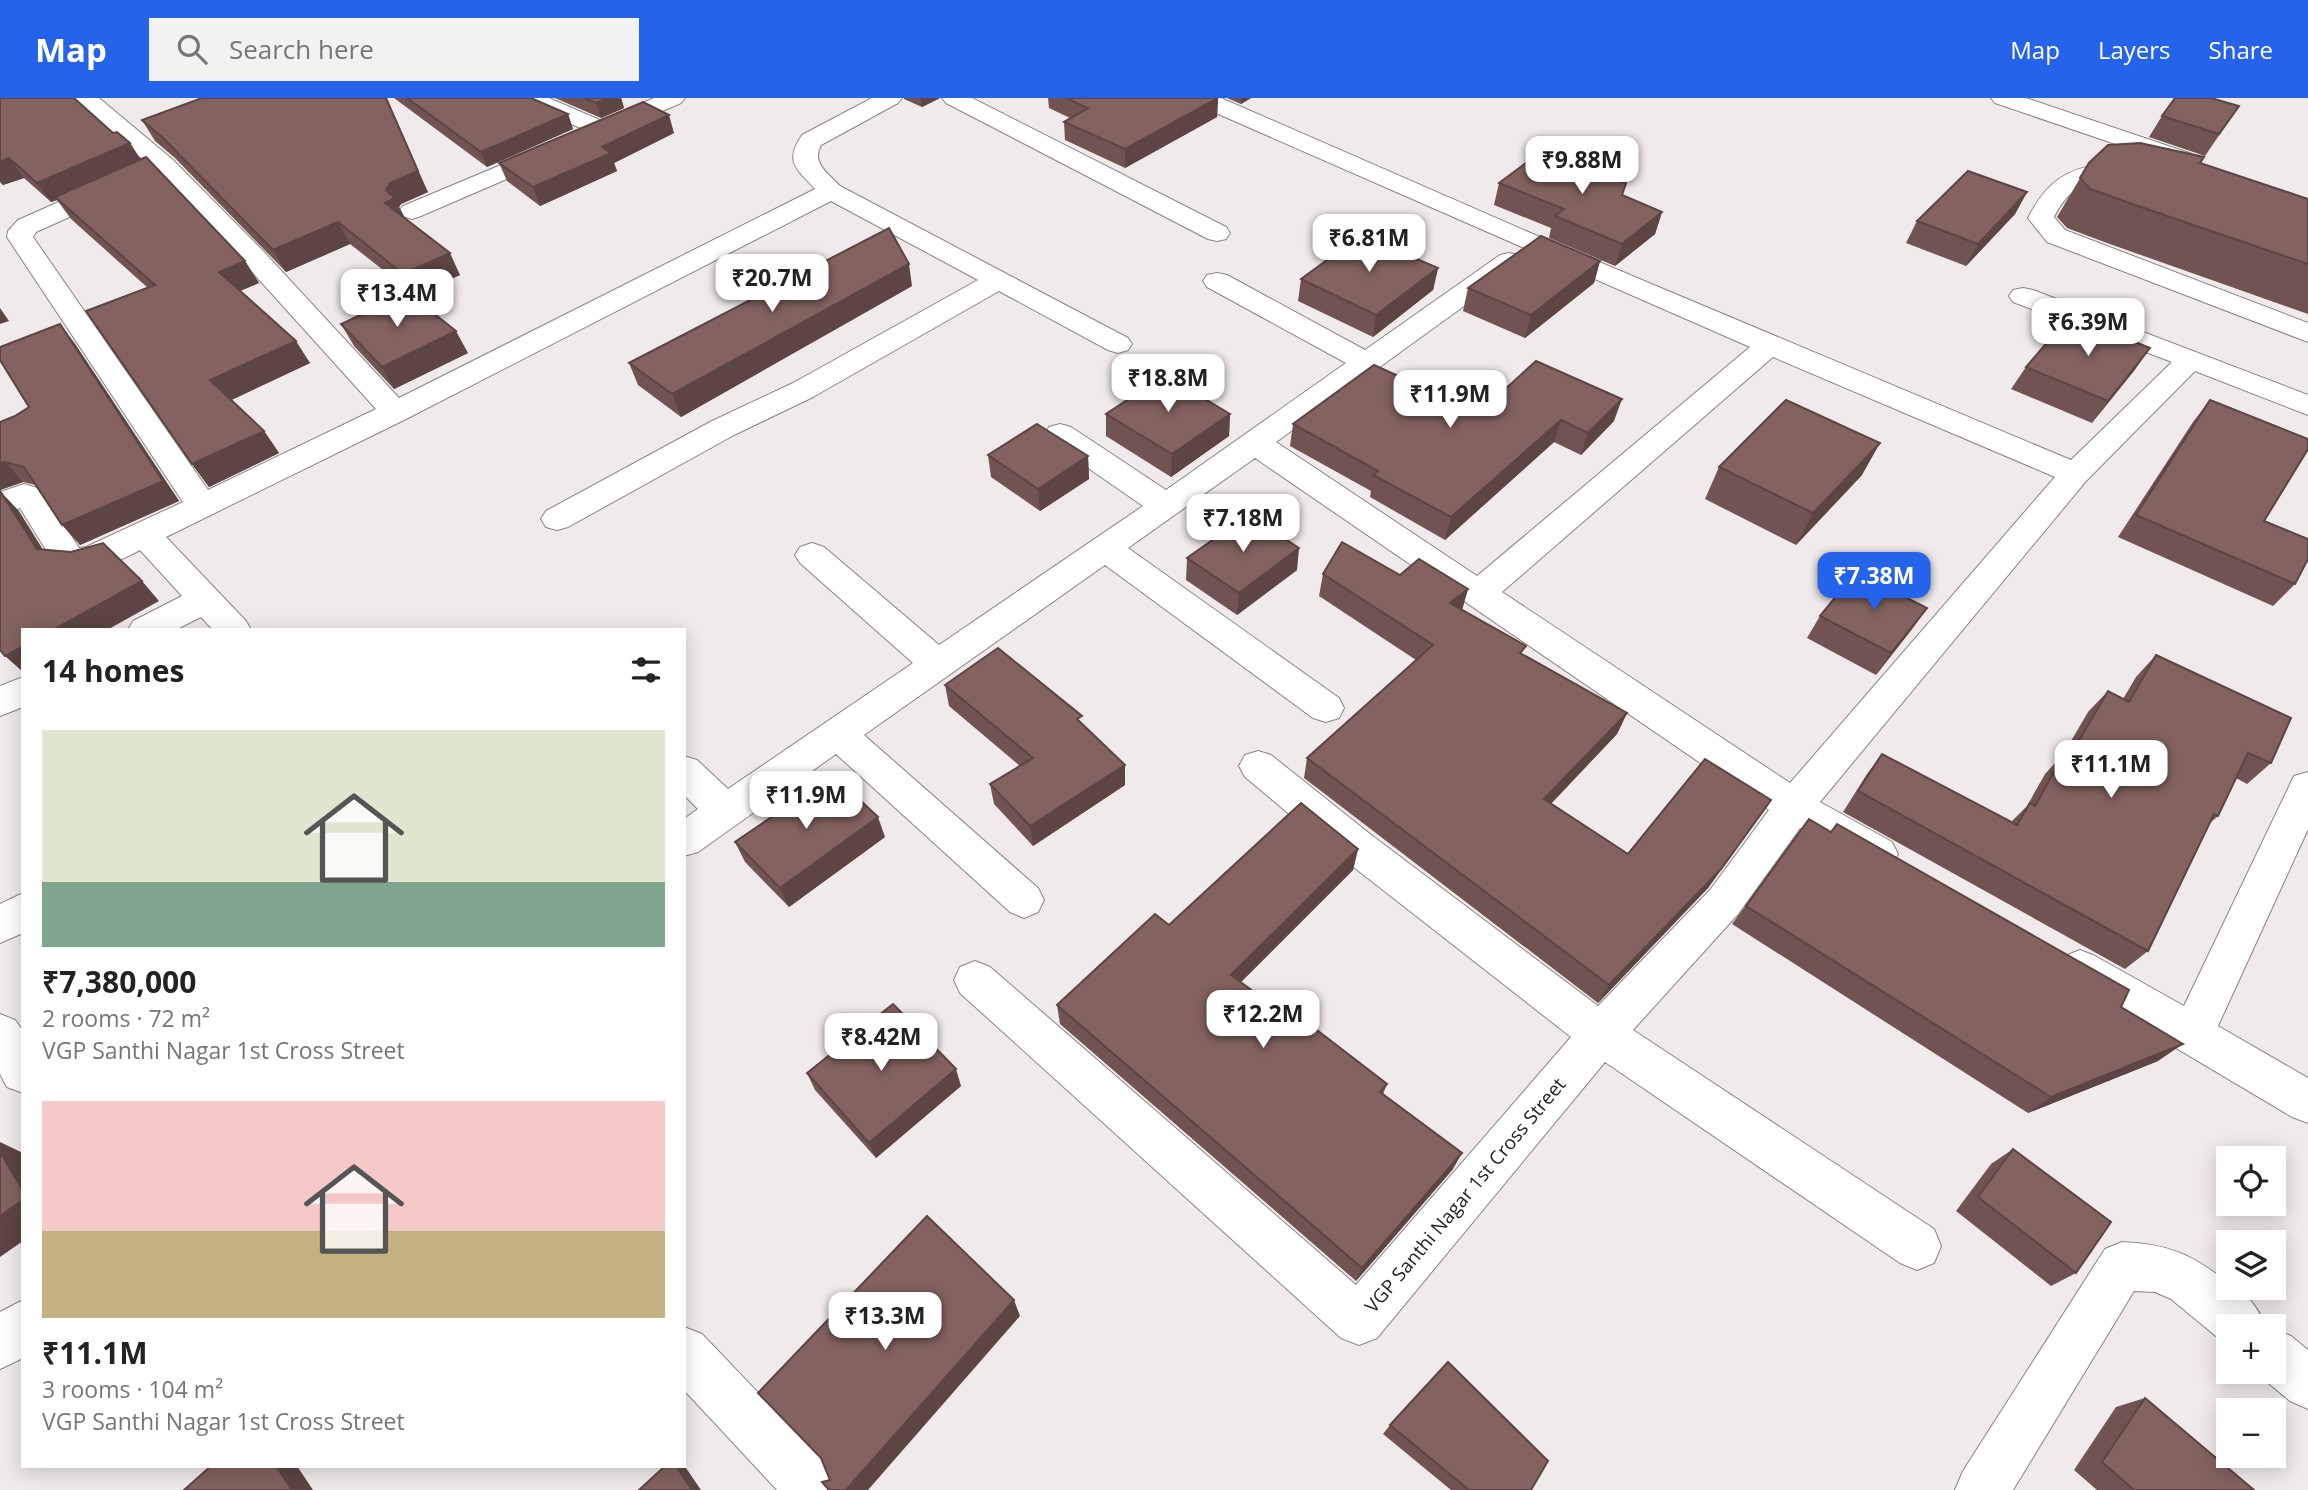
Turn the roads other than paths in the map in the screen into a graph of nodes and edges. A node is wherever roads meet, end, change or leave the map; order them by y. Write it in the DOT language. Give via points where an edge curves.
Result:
graph roads {
  1 [pos="85,98"];
  2 [pos="529,98"];
  3 [pos="673,98"];
  4 [pos="890,98"];
  5 [pos="954,98"];
  6 [pos="1201,98"];
  7 [pos="2003,98"];
  8 [pos="602,130"];
  9 [pos="164,165"];
  10 [pos="2206,167"];
  11 [pos="2163,183"];
  12 [pos="831,191"];
  13 [pos="412,211"];
  14 [pos="1217,233"];
  15 [pos="1533,244"];
  16 [pos="997,281"];
  17 [pos="1217,281"];
  18 [pos="2024,296"];
  19 [pos="2308,333"];
  20 [pos="1118,344"];
  21 [pos="1770,344"];
  22 [pos="2192,359"];
  23 [pos="1367,363"];
  24 [pos="2308,406"];
  25 [pos="395,412"];
  26 [pos="1060,434"];
  27 [pos="1255,443"];
  28 [pos="2075,474"];
  29 [pos="0,503"];
  30 [pos="203,506"];
  31 [pos="1166,506"];
  32 [pos="557,519"];
  33 [pos="144,534"];
  34 [pos="1105,548"];
  35 [pos="812,555"];
  36 [pos="1479,594"];
  37 [pos="205,600"];
  38 [pos="149,628"];
  39 [pos="232,628"];
  40 [pos="937,664"];
  41 [pos="21,692"];
  42 [pos="0,702"];
  43 [pos="1326,708"];
  44 [pos="837,733"];
  45 [pos="1258,766"];
  46 [pos="686,773"];
  47 [pos="2308,786"];
  48 [pos="1794,807"];
  49 [pos="725,811"];
  50 [pos="686,839"];
  51 [pos="1903,868"];
  52 [pos="1024,900"];
  53 [pos="21,912"];
  54 [pos="0,925"];
  55 [pos="2048,951"];
  56 [pos="975,980"];
  57 [pos="2193,1033"];
  58 [pos="0,1034"];
  59 [pos="1601,1034"];
  60 [pos="21,1069"];
  61 [pos="2308,1102"];
  62 [pos="1917,1246"];
  63 [pos="2226,1314"];
  64 [pos="21,1327"];
  65 [pos="0,1344"];
  66 [pos="686,1354"];
  67 [pos="2286,1365"];
  68 [pos="2308,1383"];
  69 [pos="814,1490"];
  70 [pos="1982,1490"];
  1 -- 9 [label="street"];
  2 -- 8 [label="street"];
  3 -- 8 [label="street"];
  4 -- 12 [label="street" via="811,140 804,153 806,164"];
  5 -- 14 [label="street"];
  6 -- 15 [label="street"];
  7 -- 10 [label="street"];
  8 -- 13 [label="street"];
  9 -- 25 [label="street" via="274,277"];
  9 -- 30 [label="street" via="27,226 20,237"];
  11 -- 19 [label="street" via="2114,171 2089,171 2067,182 2041,218 2056,236"];
  12 -- 16 [label="street"];
  12 -- 25 [label="street"];
  15 -- 21 [label="street"];
  15 -- 23 [label="street"];
  16 -- 20 [label="street"];
  16 -- 32 [label="street" via="803,390"];
  17 -- 23 [label="street"];
  18 -- 22 [label="street"];
  21 -- 28 [label="street"];
  21 -- 36 [label="street"];
  22 -- 24 [label="street"];
  22 -- 28 [label="street, VGP Santhi Nagar 1st Cross Street"];
  23 -- 27 [label="street"];
  25 -- 30 [label="street"];
  26 -- 31 [label="street"];
  27 -- 31 [label="street"];
  27 -- 36 [label="street"];
  28 -- 48 [label="street, VGP Santhi Nagar 1st Cross Street"];
  29 -- 33 [label="street" via="30,497 68,558 77,561"];
  30 -- 33 [label="street"];
  31 -- 34 [label="street"];
  33 -- 37 [label="street"];
  34 -- 40 [label="street"];
  34 -- 43 [label="street"];
  35 -- 40 [label="street"];
  36 -- 48 [label="street"];
  37 -- 38 [label="street"];
  37 -- 39 [label="street"];
  40 -- 44 [label="street"];
  41 -- 42 [label="street"];
  44 -- 49 [label="street"];
  44 -- 52 [label="street"];
  45 -- 59 [label="street"];
  46 -- 49 [label="street"];
  47 -- 57 [label="street"];
  48 -- 51 [label="street"];
  48 -- 59 [label="street, VGP Santhi Nagar 1st Cross Street" via="1724,902"];
  49 -- 50 [label="street"];
  53 -- 54 [label="street"];
  55 -- 57 [label="street"];
  56 -- 59 [label="street, VGP Santhi Nagar 1st Cross Street" via="1359,1320"];
  57 -- 61 [label="street"];
  58 -- 60 [label="street"];
  59 -- 62 [label="street"];
  63 -- 70 [label="street" via="2188,1282 2157,1268 2122,1266"];
  64 -- 65 [label="street"];
  66 -- 69 [label="street"];
  67 -- 68 [label="street"];
}
